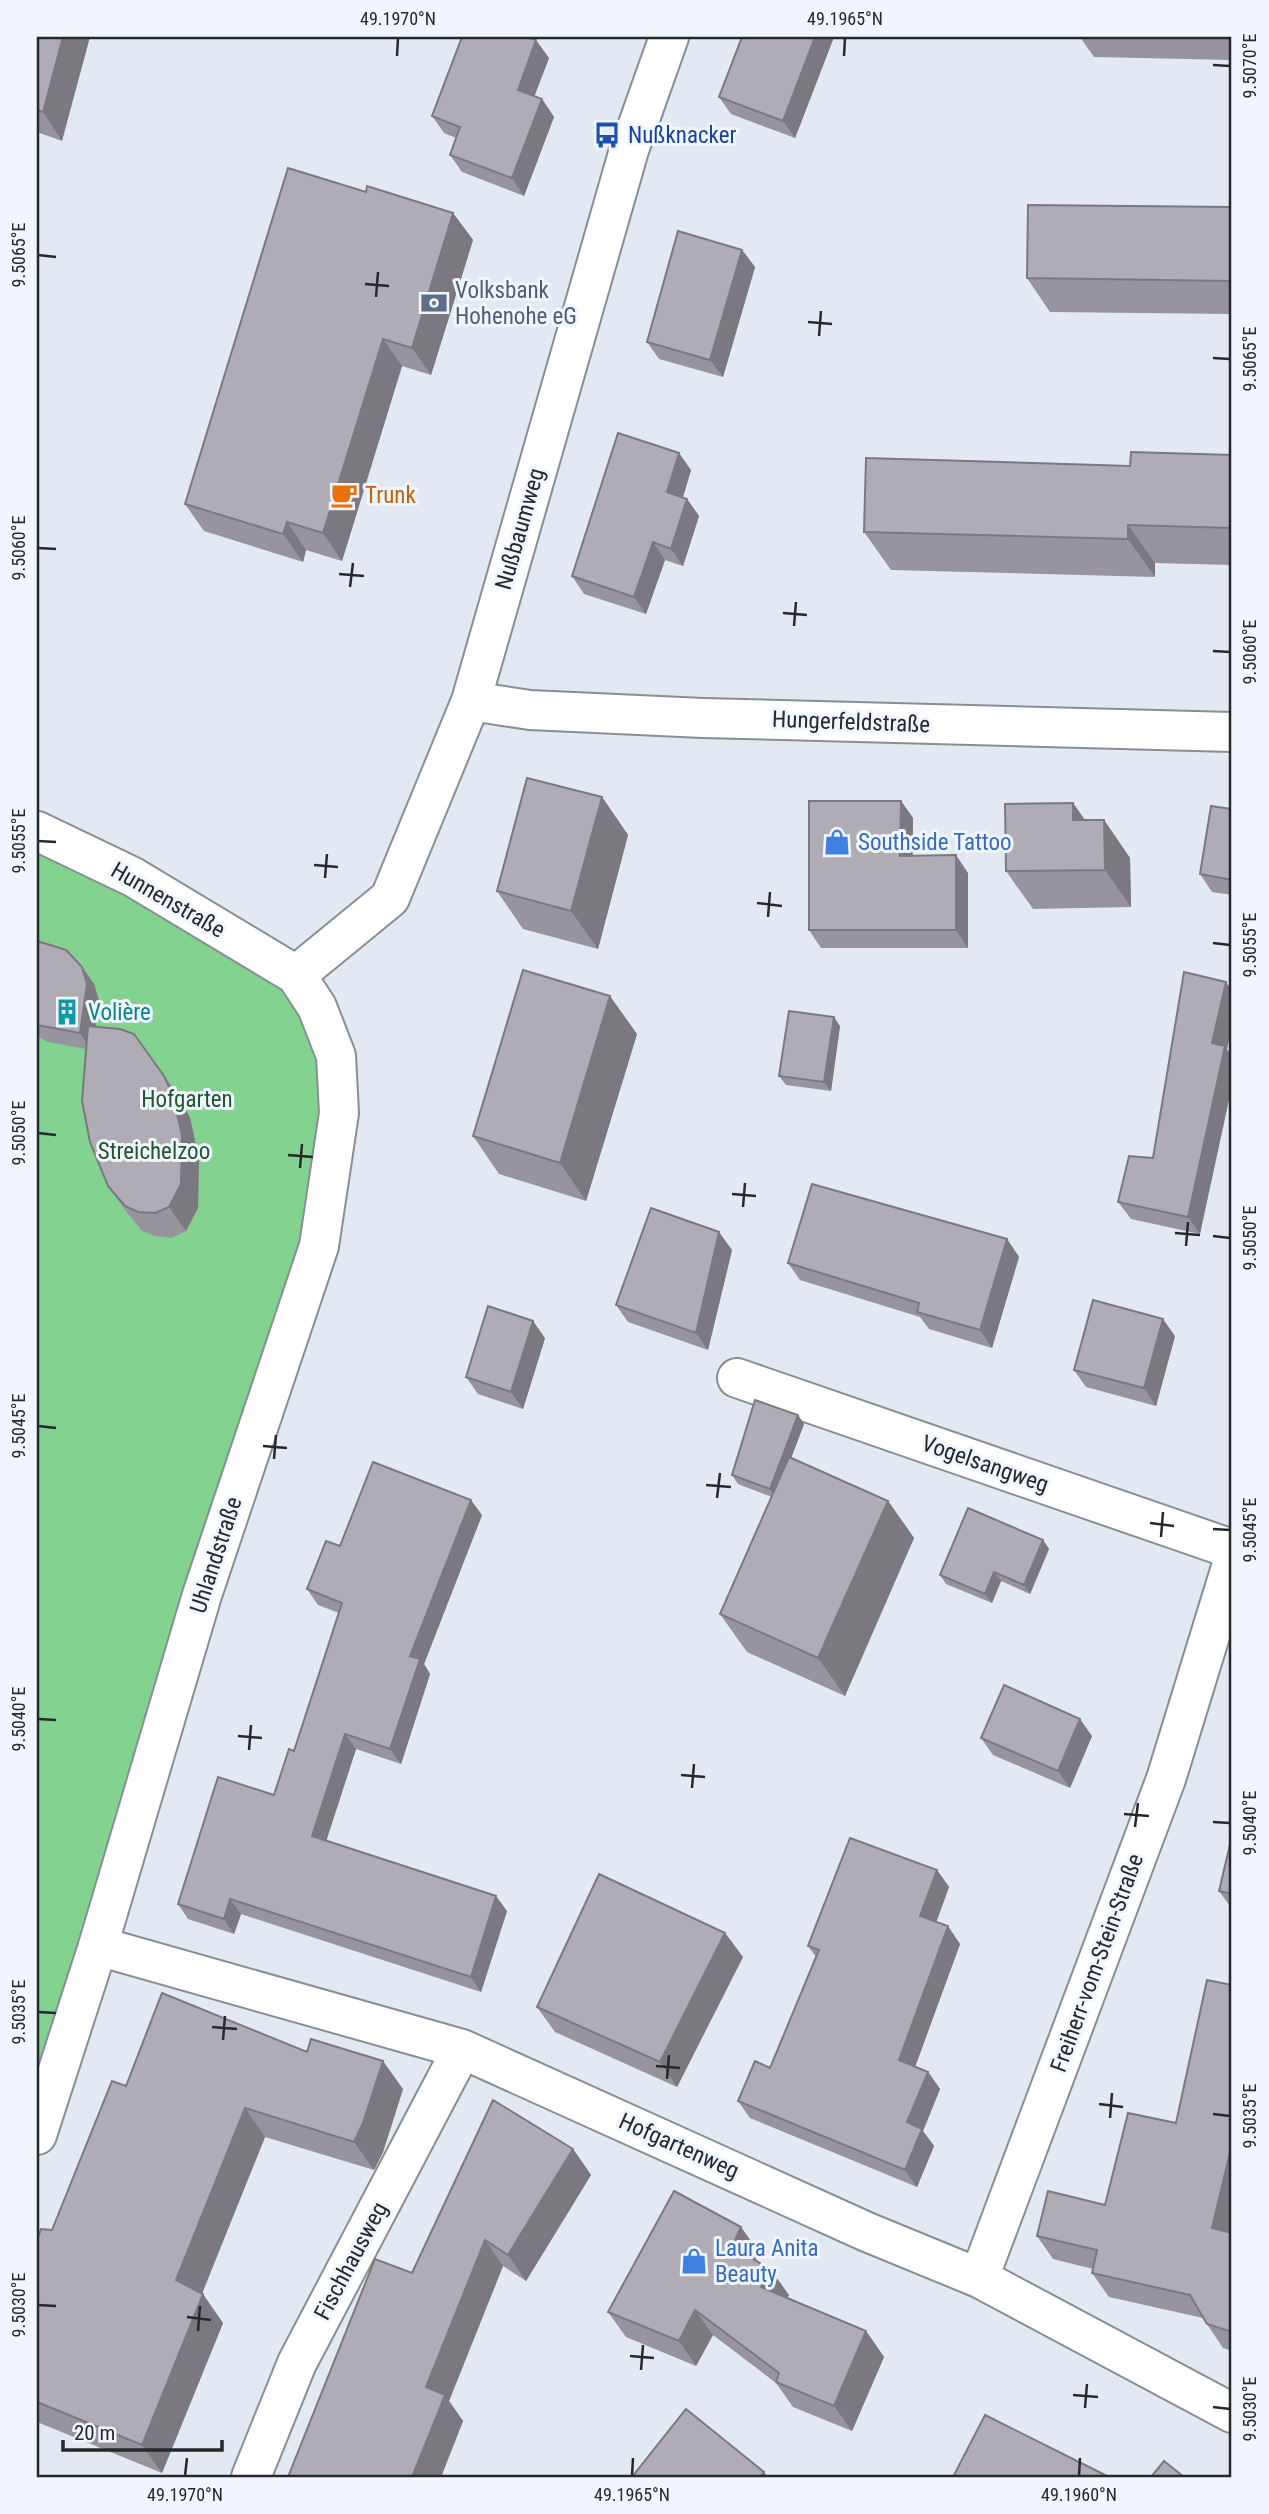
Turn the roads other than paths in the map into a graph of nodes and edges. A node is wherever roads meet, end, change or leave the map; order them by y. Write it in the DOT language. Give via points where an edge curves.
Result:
graph roads {
  1 [pos="669,37"];
  2 [pos="471,701"];
  3 [pos="1232,732"];
  4 [pos="37,831"];
  5 [pos="296,975"];
  6 [pos="737,1378"];
  7 [pos="1232,1549"];
  8 [pos="1232,1564"];
  9 [pos="98,1945"];
  10 [pos="462,2049"];
  11 [pos="37,2135"];
  12 [pos="979,2278"];
  13 [pos="1232,2413"];
  14 [pos="251,2477"];
  1 -- 2 [label="street, Nußbaumweg" via="629,150"];
  2 -- 3 [label="street, Hungerfeldstraße" via="530,710 703,718"];
  2 -- 5 [label="street, Nußbaumweg" via="390,898"];
  4 -- 5 [label="street, Hunnenstraße" via="133,877"];
  5 -- 9 [label="street, Uhlandstraße" via="317,1007 336,1056 339,1113 319,1246 202,1595"];
  6 -- 7 [label="street, Vogelsangweg"];
  8 -- 12 [label="street, Freiherr-vom-Stein-Straße" via="1166,1779"];
  9 -- 10 [label="street, Hofgartenweg"];
  9 -- 11 [label="street, Uhlandstraße"];
  10 -- 12 [label="street, Hofgartenweg"];
  10 -- 14 [label="street, Fischhausweg" via="297,2363"];
  12 -- 13 [label="street, Hofgartenweg"];
}
